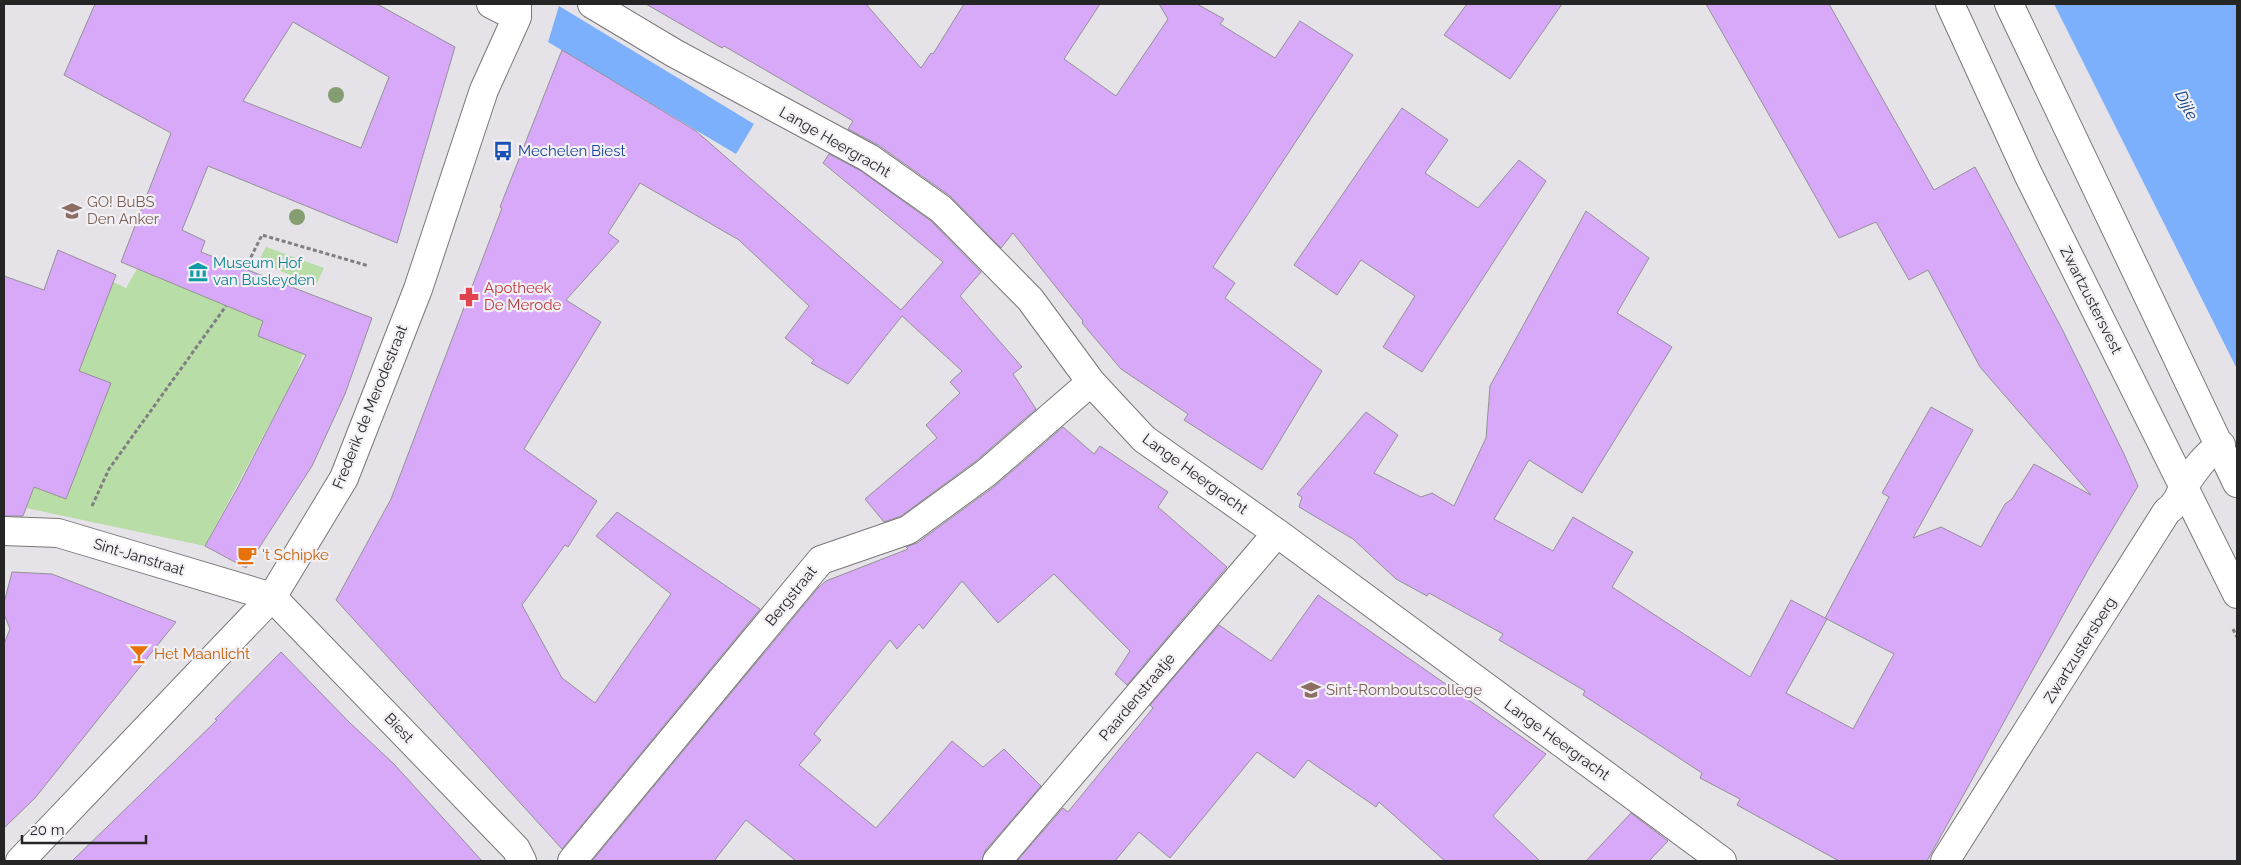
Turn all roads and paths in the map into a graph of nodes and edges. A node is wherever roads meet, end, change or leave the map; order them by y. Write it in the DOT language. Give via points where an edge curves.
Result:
graph roads {
  1 [pos="492,4"];
  2 [pos="592,4"];
  3 [pos="1950,4"];
  4 [pos="2009,4"];
  5 [pos="517,10"];
  6 [pos="369,266"];
  7 [pos="245,269"];
  8 [pos="226,306"];
  9 [pos="1091,382"];
  10 [pos="2221,445"];
  11 [pos="2237,483"];
  12 [pos="2185,486"];
  13 [pos="4,531"];
  14 [pos="1277,533"];
  15 [pos="90,543"];
  16 [pos="2237,594"];
  17 [pos="272,597"];
  18 [pos="20,861"];
  19 [pos="522,861"];
  20 [pos="572,861"];
  21 [pos="997,861"];
  22 [pos="1722,861"];
  23 [pos="1945,861"];
  1 -- 5 [label="street"];
  2 -- 9 [label="street, Lange Heergracht" via="674,53 869,158 941,209 1030,299"];
  3 -- 12 [label="street, Zwartzustersvest" via="2028,174"];
  4 -- 10 [label="street"];
  5 -- 17 [label="street, Frederik de Merodestraat" via="484,90 418,289 344,478"];
  6 -- 7 [label="path" via="262,235"];
  8 -- 15 [label="path" via="109,469 86,521"];
  9 -- 14 [label="street, Lange Heergracht" via="1144,439"];
  9 -- 20 [label="street, Bergstraat" via="986,473 908,530 820,560"];
  10 -- 11 [label="street"];
  10 -- 12 [label="street, Zwartzustersberg" via="2208,454"];
  12 -- 16 [label="street, Zwartzustersvest"];
  12 -- 23 [label="street, Zwartzustersberg"];
  13 -- 15 [label="street, Sint-Janstraat" via="58,533"];
  14 -- 21 [label="street, Paardenstraatje"];
  14 -- 22 [label="street, Lange Heergracht"];
  15 -- 17 [label="street, Sint-Janstraat"];
  17 -- 18 [label="street, Frederik de Merodestraat"];
  17 -- 19 [label="street, Biest" via="516,850"];
}
